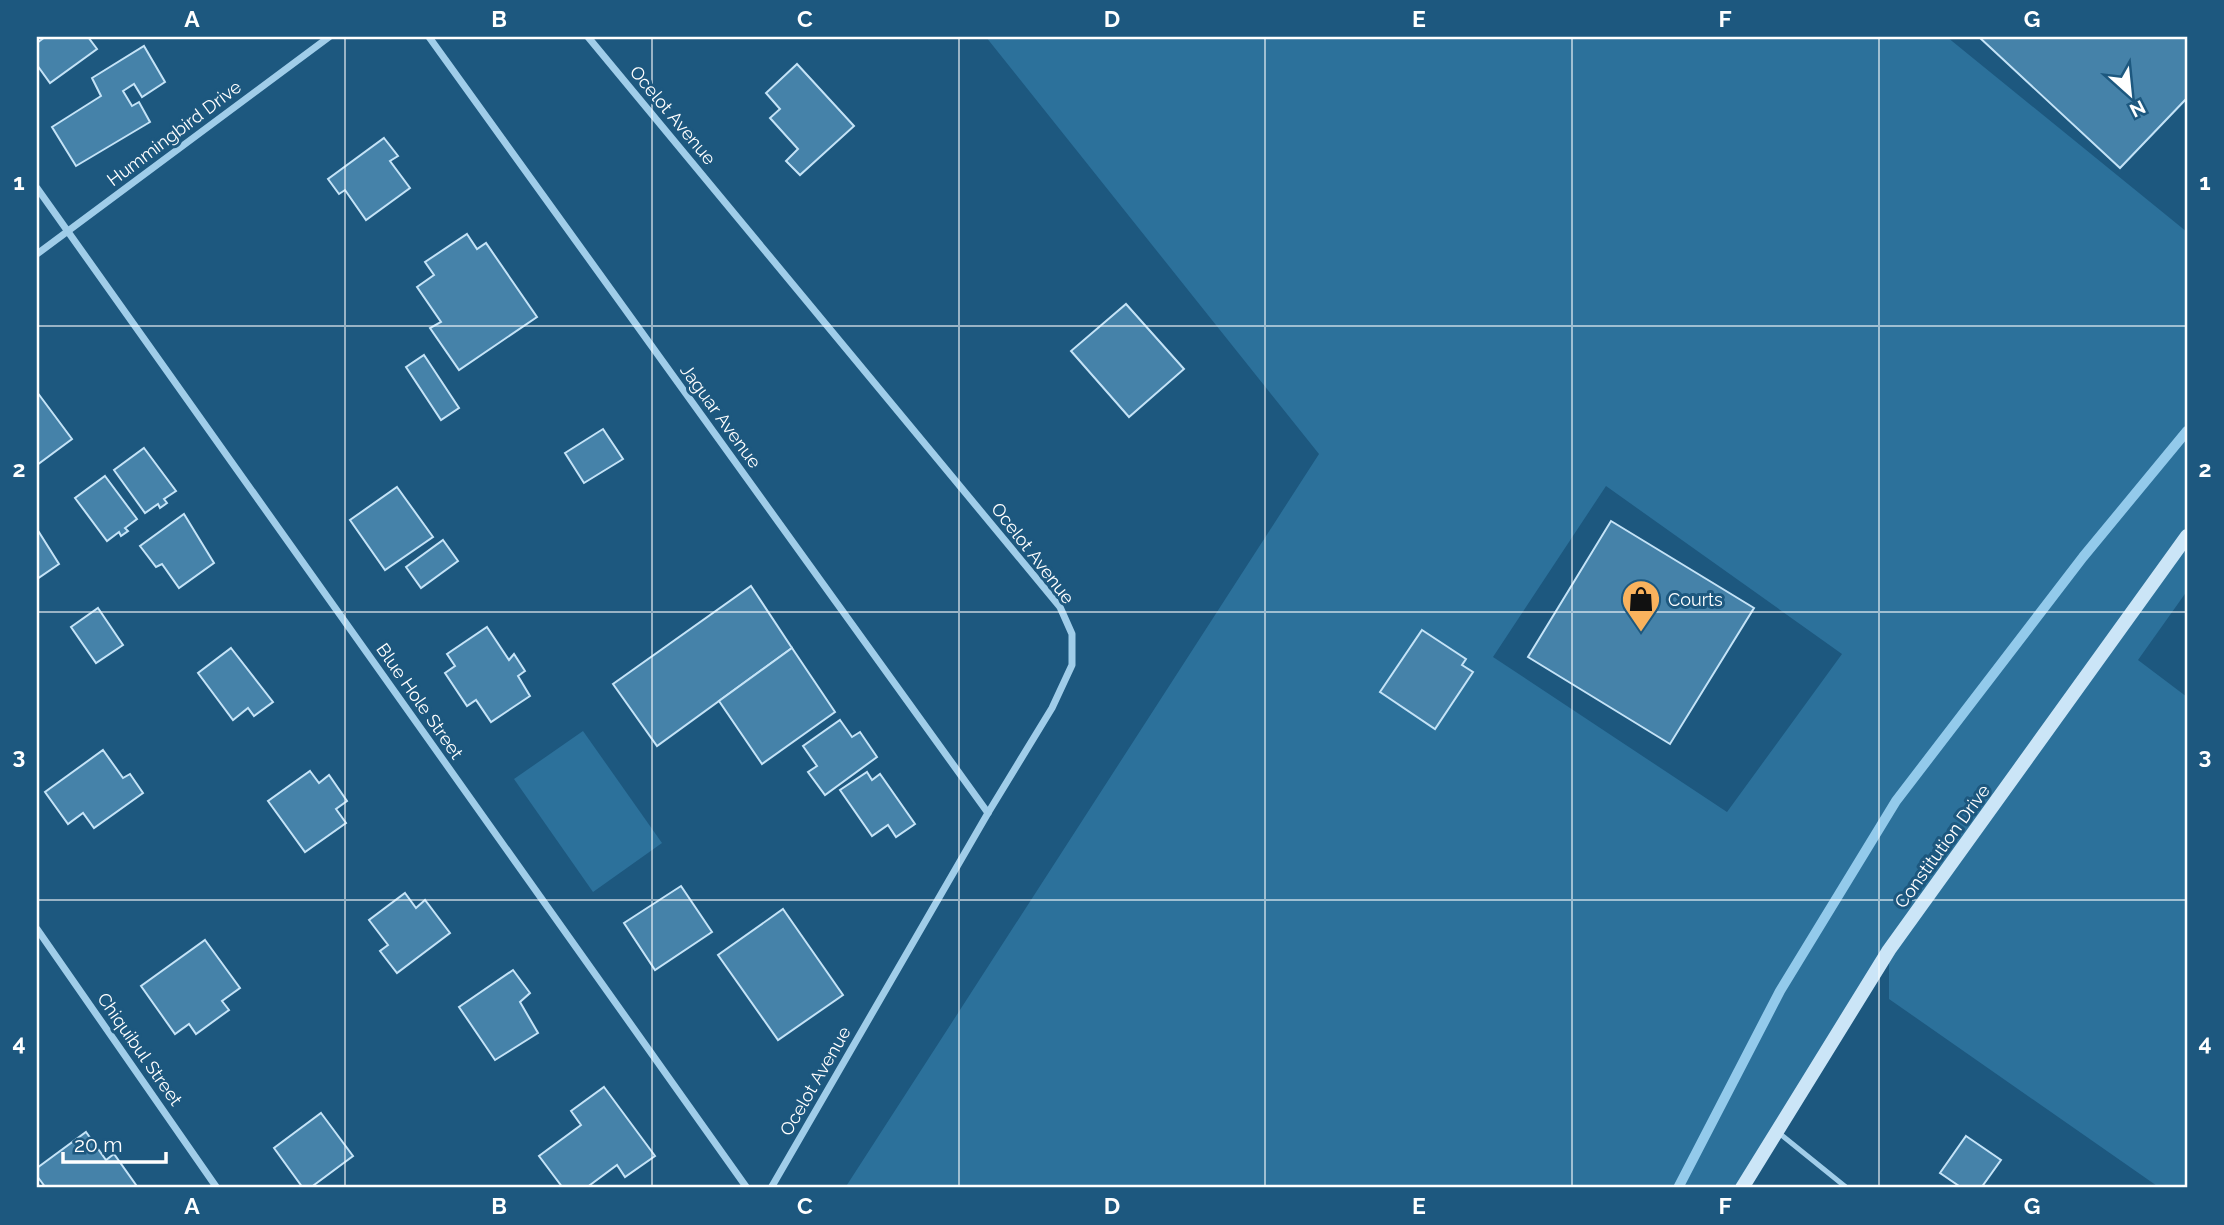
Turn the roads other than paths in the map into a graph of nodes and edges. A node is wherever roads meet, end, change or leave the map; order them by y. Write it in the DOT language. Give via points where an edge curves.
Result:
graph roads {
  1 [pos="329,37"];
  2 [pos="429,37"];
  3 [pos="588,37"];
  4 [pos="37,188"];
  5 [pos="68,232"];
  6 [pos="37,254"];
  7 [pos="2187,536"];
  8 [pos="988,813"];
  9 [pos="37,929"];
  10 [pos="1776,1131"];
  11 [pos="217,1188"];
  12 [pos="747,1188"];
  13 [pos="771,1188"];
  14 [pos="1742,1188"];
  15 [pos="1847,1188"];
  1 -- 5 [label="street, Hummingbird Drive"];
  2 -- 8 [label="street, Jaguar Avenue"];
  3 -- 8 [label="street, Ocelot Avenue" via="1060,607 1072,634 1072,665 1052,708"];
  4 -- 5 [label="street, Blue Hole Street"];
  5 -- 6 [label="street, Hummingbird Drive"];
  5 -- 12 [label="street, Blue Hole Street"];
  7 -- 10 [label="main road, Constitution Drive" via="1889,950"];
  8 -- 13 [label="street, Ocelot Avenue"];
  9 -- 11 [label="street, Chiquibul Street"];
  10 -- 14 [label="main road, Constitution Drive"];
  10 -- 15 [label="lane"];
}
